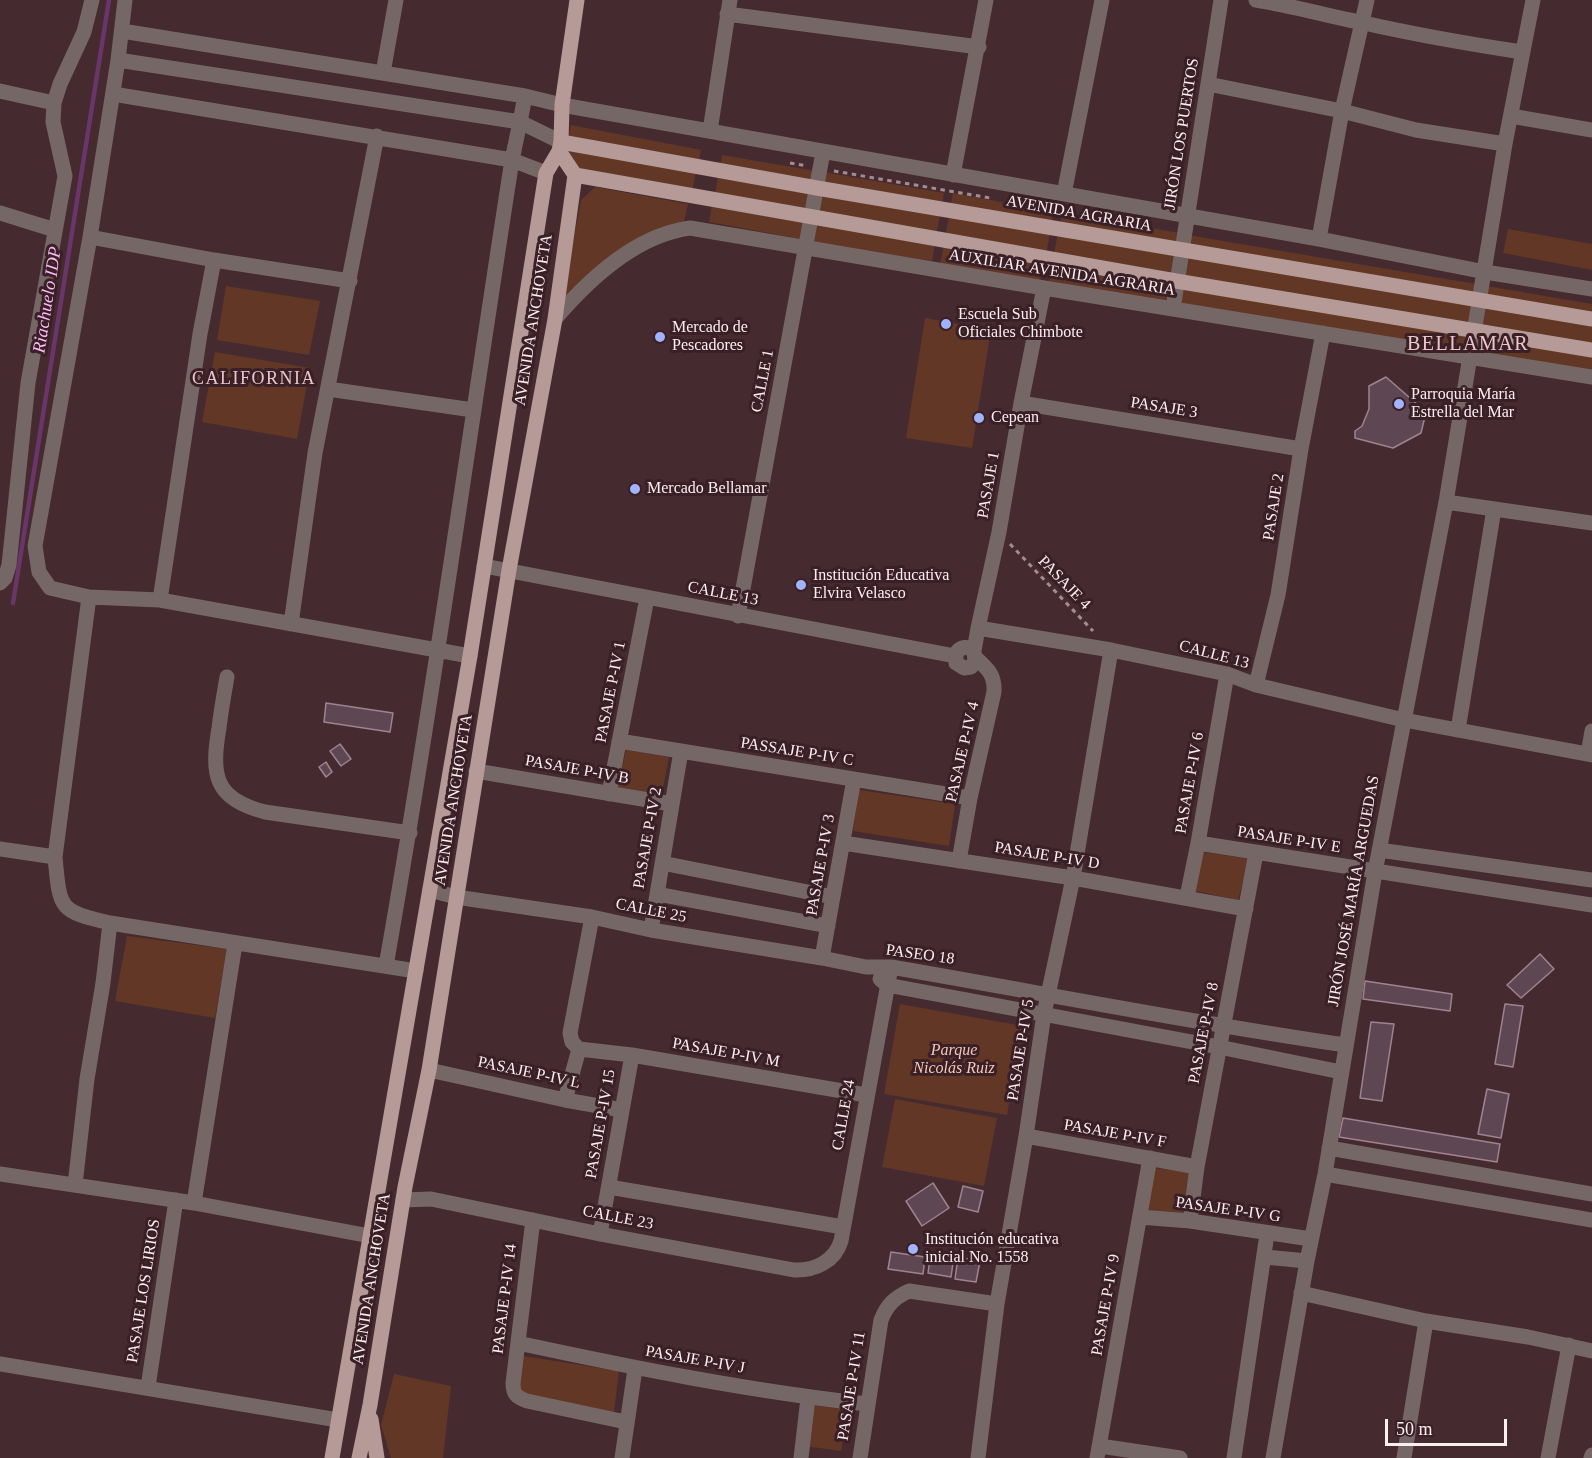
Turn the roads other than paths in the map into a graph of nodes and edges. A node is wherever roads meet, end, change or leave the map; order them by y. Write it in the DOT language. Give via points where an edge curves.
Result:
graph roads {
  1 [pos="92,0"];
  2 [pos="125,0"];
  3 [pos="396,0"];
  4 [pos="577,0"];
  5 [pos="986,0"];
  6 [pos="1102,0"];
  7 [pos="1221,0"];
  8 [pos="1256,0"];
  9 [pos="1367,0"];
  10 [pos="1533,0"];
  11 [pos="729,7"];
  12 [pos="1360,23"];
  13 [pos="122,31"];
  14 [pos="979,47"];
  15 [pos="1522,52"];
  16 [pos="118,60"];
  17 [pos="383,73"];
  18 [pos="1209,84"];
  19 [pos="0,92"];
  20 [pos="113,93"];
  21 [pos="525,96"];
  22 [pos="54,103"];
  23 [pos="562,105"];
  24 [pos="1342,111"];
  25 [pos="1511,116"];
  26 [pos="520,122"];
  27 [pos="1592,130"];
  28 [pos="710,131"];
  29 [pos="377,136"];
  30 [pos="1505,144"];
  31 [pos="560,146"];
  32 [pos="823,152"];
  33 [pos="512,160"];
  34 [pos="546,173"];
  35 [pos="575,175"];
  36 [pos="953,175"];
  37 [pos="817,188"];
  38 [pos="1064,194"];
  39 [pos="0,213"];
  40 [pos="1186,215"];
  41 [pos="812,217"];
  42 [pos="55,230"];
  43 [pos="90,237"];
  44 [pos="1319,239"];
  45 [pos="806,249"];
  46 [pos="1181,250"];
  47 [pos="214,260"];
  48 [pos="1485,272"];
  49 [pos="350,281"];
  50 [pos="1176,281"];
  51 [pos="1044,288"];
  52 [pos="1592,289"];
  53 [pos="1480,301"];
  54 [pos="1173,309"];
  55 [pos="555,319"];
  56 [pos="1592,319"];
  57 [pos="1475,331"];
  58 [pos="1323,333"];
  59 [pos="1592,350"];
  60 [pos="1470,358"];
  61 [pos="1592,377"];
  62 [pos="328,389"];
  63 [pos="1021,403"];
  64 [pos="473,410"];
  65 [pos="1301,449"];
  66 [pos="1446,502"];
  67 [pos="1494,509"];
  68 [pos="1592,523"];
  69 [pos="484,566"];
  70 [pos="509,570"];
  71 [pos="0,583"];
  72 [pos="89,597"];
  73 [pos="647,598"];
  74 [pos="160,600"];
  75 [pos="738,616"];
  76 [pos="291,624"];
  77 [pos="978,628"];
  78 [pos="436,650"];
  79 [pos="1111,650"];
  80 [pos="975,655"];
  81 [pos="470,656"];
  82 [pos="1227,674"];
  83 [pos="227,677"];
  84 [pos="1256,685"];
  85 [pos="1404,720"];
  86 [pos="1458,730"];
  87 [pos="1592,731"];
  88 [pos="619,741"];
  89 [pos="681,751"];
  90 [pos="1590,755"];
  91 [pos="476,771"];
  92 [pos="854,779"];
  93 [pos="609,794"];
  94 [pos="970,798"];
  95 [pos="672,804"];
  96 [pos="410,833"];
  97 [pos="843,843"];
  98 [pos="1198,843"];
  99 [pos="0,849"];
  100 [pos="1379,850"];
  101 [pos="1256,853"];
  102 [pos="55,857"];
  103 [pos="960,861"];
  104 [pos="662,863"];
  105 [pos="1375,872"];
  106 [pos="1073,878"];
  107 [pos="1592,880"];
  108 [pos="430,890"];
  109 [pos="657,894"];
  110 [pos="456,897"];
  111 [pos="833,897"];
  112 [pos="1187,897"];
  113 [pos="1592,905"];
  114 [pos="1246,909"];
  115 [pos="592,918"];
  116 [pos="110,923"];
  117 [pos="828,926"];
  118 [pos="651,930"];
  119 [pos="235,944"];
  120 [pos="822,958"];
  121 [pos="386,966"];
  122 [pos="866,967"];
  123 [pos="891,967"];
  124 [pos="416,971"];
  125 [pos="887,985"];
  126 [pos="1048,993"];
  127 [pos="1044,1014"];
  128 [pos="1223,1027"];
  129 [pos="1346,1045"];
  130 [pos="1220,1047"];
  131 [pos="579,1049"];
  132 [pos="632,1055"];
  133 [pos="429,1070"];
  134 [pos="1341,1072"];
  135 [pos="866,1095"];
  136 [pos="565,1100"];
  137 [pos="621,1110"];
  138 [pos="1026,1136"];
  139 [pos="1329,1148"];
  140 [pos="1150,1158"];
  141 [pos="1197,1167"];
  142 [pos="0,1174"];
  143 [pos="1325,1174"];
  144 [pos="75,1185"];
  145 [pos="609,1187"];
  146 [pos="1592,1194"];
  147 [pos="176,1200"];
  148 [pos="403,1200"];
  149 [pos="194,1203"];
  150 [pos="1140,1217"];
  151 [pos="533,1220"];
  152 [pos="1592,1220"];
  153 [pos="1190,1221"];
  154 [pos="843,1227"];
  155 [pos="600,1234"];
  156 [pos="1267,1234"];
  157 [pos="370,1236"];
  158 [pos="1311,1239"];
  159 [pos="1265,1257"];
  160 [pos="1307,1261"];
  161 [pos="824,1263"];
  162 [pos="1301,1293"];
  163 [pos="997,1304"];
  164 [pos="1426,1321"];
  165 [pos="518,1343"];
  166 [pos="1569,1345"];
  167 [pos="1592,1351"];
  168 [pos="0,1364"];
  169 [pos="635,1368"];
  170 [pos="148,1388"];
  171 [pos="808,1398"];
  172 [pos="867,1404"];
  173 [pos="370,1405"];
  174 [pos="338,1420"];
  175 [pos="626,1422"];
  176 [pos="1098,1452"];
  177 [pos="1156,1456"];
  178 [pos="801,1457"];
  179 [pos="332,1458"];
  180 [pos="359,1458"];
  181 [pos="377,1458"];
  182 [pos="622,1458"];
  183 [pos="817,1458"];
  184 [pos="860,1458"];
  185 [pos="978,1458"];
  186 [pos="1180,1458"];
  187 [pos="1234,1458"];
  188 [pos="1273,1458"];
  189 [pos="1404,1458"];
  190 [pos="1548,1458"];
  1 -- 22 [label="street" via="84,32"];
  2 -- 13 [label="street"];
  3 -- 17 [label="street"];
  4 -- 23 [label="main road, AVENIDA ANCHOVETA"];
  5 -- 14 [label="street"];
  6 -- 38 [label="street"];
  7 -- 18 [label="street, JIRÓN LOS PUERTOS"];
  8 -- 12 [label="street"];
  9 -- 12 [label="street"];
  10 -- 15 [label="street, JIRÓN JOSÉ MARÍA ARGUEDAS"];
  11 -- 14 [label="street"];
  11 -- 28 [label="street"];
  12 -- 15 [label="street"];
  12 -- 24 [label="street"];
  13 -- 16 [label="street"];
  13 -- 17 [label="street"];
  14 -- 36 [label="street"];
  15 -- 25 [label="street, JIRÓN JOSÉ MARÍA ARGUEDAS"];
  16 -- 20 [label="street"];
  16 -- 26 [label="street"];
  17 -- 21 [label="street"];
  18 -- 24 [label="street"];
  18 -- 40 [label="street, JIRÓN LOS PUERTOS"];
  19 -- 22 [label="street"];
  20 -- 29 [label="street"];
  20 -- 43 [label="street"];
  21 -- 23 [label="street"];
  21 -- 26 [label="street"];
  22 -- 42 [label="street" via="53,122 65,176"];
  23 -- 28 [label="street"];
  23 -- 31 [label="main road, AVENIDA ANCHOVETA"];
  24 -- 30 [label="street" via="1416,130"];
  24 -- 44 [label="street"];
  25 -- 27 [label="street"];
  25 -- 30 [label="street, JIRÓN JOSÉ MARÍA ARGUEDAS"];
  26 -- 31 [label="street"];
  26 -- 33 [label="street"];
  28 -- 32 [label="street"];
  29 -- 33 [label="street"];
  29 -- 49 [label="street"];
  30 -- 48 [label="street, JIRÓN JOSÉ MARÍA ARGUEDAS"];
  31 -- 34 [label="main road, AVENIDA ANCHOVETA"];
  31 -- 35 [label="main road"];
  31 -- 37 [label="main road, AVENIDA AGRARIA"];
  32 -- 36 [label="street"];
  32 -- 37 [label="street, CALLE 1"];
  33 -- 34 [label="street"];
  33 -- 64 [label="street"];
  34 -- 69 [label="main road, AVENIDA ANCHOVETA"];
  35 -- 41 [label="main road"];
  35 -- 55 [label="main road, AVENIDA ANCHOVETA"];
  36 -- 38 [label="street"];
  37 -- 41 [label="street, CALLE 1"];
  37 -- 46 [label="main road, AVENIDA AGRARIA"];
  38 -- 40 [label="street"];
  39 -- 42 [label="street"];
  40 -- 44 [label="street"];
  40 -- 46 [label="street, JIRÓN LOS PUERTOS"];
  41 -- 45 [label="street, CALLE 1"];
  41 -- 50 [label="main road"];
  42 -- 71 [label="street" via="28,383 9,565"];
  43 -- 47 [label="street"];
  43 -- 72 [label="street" via="35,546 39,572 50,588"];
  44 -- 48 [label="street"];
  45 -- 51 [label="street, AUXILIAR AVENIDA AGRARIA"];
  45 -- 55 [label="street, AUXILIAR AVENIDA AGRARIA" via="690,228 676,230 636,247 580,291"];
  45 -- 75 [label="street, CALLE 1"];
  46 -- 50 [label="street, JIRÓN LOS PUERTOS"];
  46 -- 53 [label="main road, AVENIDA AGRARIA"];
  47 -- 49 [label="street"];
  47 -- 74 [label="street"];
  48 -- 52 [label="street"];
  48 -- 53 [label="street, JIRÓN JOSÉ MARÍA ARGUEDAS"];
  49 -- 62 [label="street"];
  50 -- 54 [label="street, JIRÓN LOS PUERTOS"];
  50 -- 57 [label="main road"];
  51 -- 54 [label="street, AUXILIAR AVENIDA AGRARIA"];
  51 -- 63 [label="street, PASAJE 1"];
  53 -- 56 [label="main road, AVENIDA AGRARIA"];
  53 -- 57 [label="street, JIRÓN JOSÉ MARÍA ARGUEDAS"];
  54 -- 58 [label="street, AUXILIAR AVENIDA AGRARIA"];
  55 -- 70 [label="main road, AVENIDA ANCHOVETA"];
  57 -- 59 [label="main road"];
  57 -- 60 [label="street, JIRÓN JOSÉ MARÍA ARGUEDAS"];
  58 -- 60 [label="street, AUXILIAR AVENIDA AGRARIA"];
  58 -- 65 [label="street, PASAJE 2"];
  60 -- 61 [label="street, AUXILIAR AVENIDA AGRARIA"];
  60 -- 66 [label="street, JIRÓN JOSÉ MARÍA ARGUEDAS"];
  62 -- 64 [label="street"];
  62 -- 76 [label="street"];
  63 -- 65 [label="street, PASAJE 3"];
  63 -- 77 [label="street, PASAJE 1"];
  64 -- 78 [label="street"];
  65 -- 84 [label="street, PASAJE 2" via="1278,595"];
  66 -- 67 [label="street"];
  66 -- 85 [label="street, JIRÓN JOSÉ MARÍA ARGUEDAS"];
  67 -- 68 [label="street"];
  67 -- 86 [label="street"];
  69 -- 70 [label="street, CALLE 13"];
  69 -- 81 [label="main road, AVENIDA ANCHOVETA"];
  70 -- 73 [label="street, CALLE 13"];
  70 -- 91 [label="main road, AVENIDA ANCHOVETA"];
  72 -- 74 [label="street"];
  72 -- 102 [label="street"];
  73 -- 75 [label="street, CALLE 13"];
  73 -- 88 [label="street, PASAJE P-IV 1"];
  74 -- 76 [label="street"];
  75 -- 80 [label="street, CALLE 13" via="955,656 961,648 968,648"];
  76 -- 78 [label="street"];
  77 -- 79 [label="street, CALLE 13"];
  77 -- 80 [label="street, PASAJE 1"];
  78 -- 81 [label="street"];
  78 -- 96 [label="street"];
  79 -- 82 [label="street, CALLE 13"];
  79 -- 106 [label="street, PASAJE P-IV 5"];
  80 -- 94 [label="street, PASAJE P-IV 4" via="995,680"];
  81 -- 108 [label="main road, AVENIDA ANCHOVETA"];
  82 -- 84 [label="street, CALLE 13"];
  82 -- 98 [label="street, PASAJE P-IV 6"];
  83 -- 96 [label="street" via="215,754 216,774 226,793 246,807 266,812"];
  84 -- 85 [label="street, CALLE 13"];
  85 -- 86 [label="street, CALLE 13"];
  85 -- 100 [label="street, JIRÓN JOSÉ MARÍA ARGUEDAS"];
  86 -- 90 [label="street, CALLE 13"];
  87 -- 90 [label="street"];
  88 -- 89 [label="street, PASSAJE P-IV C"];
  88 -- 93 [label="street, PASAJE P-IV 1"];
  89 -- 92 [label="street, PASSAJE P-IV C"];
  89 -- 95 [label="street, PASAJE P-IV 2"];
  91 -- 93 [label="street, PASAJE P-IV B"];
  91 -- 110 [label="main road, AVENIDA ANCHOVETA"];
  92 -- 94 [label="street, PASSAJE P-IV C"];
  92 -- 97 [label="street, PASAJE P-IV 3"];
  93 -- 95 [label="street, PASAJE P-IV B"];
  94 -- 103 [label="street, PASAJE P-IV 4"];
  95 -- 104 [label="street, PASAJE P-IV 2"];
  96 -- 121 [label="street"];
  97 -- 103 [label="street, PASAJE P-IV D"];
  97 -- 111 [label="street, PASAJE P-IV 3"];
  98 -- 101 [label="street, PASAJE P-IV E"];
  98 -- 112 [label="street, PASAJE P-IV 6"];
  99 -- 102 [label="street"];
  100 -- 105 [label="street, JIRÓN JOSÉ MARÍA ARGUEDAS"];
  100 -- 107 [label="street"];
  101 -- 105 [label="street, PASAJE P-IV E"];
  101 -- 114 [label="street, PASAJE P-IV 8"];
  102 -- 116 [label="street" via="58,894 68,910"];
  103 -- 106 [label="street, PASAJE P-IV D"];
  104 -- 109 [label="street, PASAJE P-IV 2"];
  104 -- 111 [label="street"];
  105 -- 113 [label="street, PASAJE P-IV E"];
  105 -- 129 [label="street, JIRÓN JOSÉ MARÍA ARGUEDAS"];
  106 -- 112 [label="street, PASAJE P-IV D"];
  106 -- 126 [label="street, PASAJE P-IV 5"];
  108 -- 110 [label="street, CALLE 25"];
  108 -- 124 [label="main road, AVENIDA ANCHOVETA"];
  109 -- 117 [label="street"];
  109 -- 118 [label="street, PASAJE P-IV 2"];
  110 -- 115 [label="street, CALLE 25"];
  110 -- 133 [label="main road, AVENIDA ANCHOVETA"];
  111 -- 117 [label="street, PASAJE P-IV 3"];
  112 -- 114 [label="street, PASAJE P-IV D"];
  114 -- 128 [label="street, PASAJE P-IV 8"];
  115 -- 118 [label="street, CALLE 25"];
  115 -- 131 [label="street" via="570,1033"];
  116 -- 119 [label="street"];
  116 -- 144 [label="street"];
  117 -- 120 [label="street, PASAJE P-IV 3"];
  118 -- 120 [label="street, CALLE 25"];
  119 -- 121 [label="street"];
  119 -- 149 [label="street"];
  120 -- 122 [label="street, CALLE 25"];
  121 -- 124 [label="street"];
  122 -- 123 [label="street, PASEO 18"];
  122 -- 125 [label="street, PASEO 18"];
  123 -- 125 [label="street, CALLE 24"];
  123 -- 126 [label="street, PASEO 18"];
  124 -- 157 [label="main road, AVENIDA ANCHOVETA"];
  125 -- 127 [label="street, PASEO 18"];
  125 -- 135 [label="street, CALLE 24"];
  126 -- 127 [label="street, PASAJE P-IV 5"];
  126 -- 128 [label="street, PASEO 18"];
  127 -- 130 [label="street, PASEO 18"];
  127 -- 138 [label="street, PASAJE P-IV 5"];
  128 -- 129 [label="street, PASEO 18"];
  128 -- 130 [label="street, PASAJE P-IV 8"];
  129 -- 134 [label="street, JIRÓN JOSÉ MARÍA ARGUEDAS"];
  130 -- 134 [label="street, PASEO 18"];
  130 -- 141 [label="street, PASAJE P-IV 8"];
  131 -- 132 [label="street, PASAJE P-IV M"];
  131 -- 136 [label="street"];
  132 -- 135 [label="street, PASAJE P-IV M"];
  132 -- 137 [label="street, PASAJE P-IV 15"];
  133 -- 136 [label="street, PASAJE P-IV L"];
  133 -- 148 [label="main road, AVENIDA ANCHOVETA"];
  134 -- 139 [label="street, JIRÓN JOSÉ MARÍA ARGUEDAS"];
  135 -- 154 [label="street, CALLE 24"];
  136 -- 137 [label="street, PASAJE P-IV L"];
  137 -- 145 [label="street, PASAJE P-IV 15"];
  138 -- 140 [label="street, PASAJE P-IV F"];
  138 -- 163 [label="street, PASAJE P-IV 5"];
  139 -- 143 [label="street, JIRÓN JOSÉ MARÍA ARGUEDAS"];
  139 -- 146 [label="street"];
  140 -- 141 [label="street, PASAJE P-IV F"];
  140 -- 150 [label="street, PASAJE P-IV 9"];
  141 -- 153 [label="street, PASAJE P-IV 8"];
  142 -- 144 [label="street"];
  143 -- 152 [label="street"];
  143 -- 158 [label="street, JIRÓN JOSÉ MARÍA ARGUEDAS"];
  144 -- 147 [label="street"];
  145 -- 154 [label="street"];
  145 -- 155 [label="street, PASAJE P-IV 15"];
  147 -- 149 [label="street"];
  147 -- 170 [label="street, PASAJE LOS LIRIOS"];
  148 -- 151 [label="street, CALLE 23" via="431,1199"];
  148 -- 173 [label="main road, AVENIDA ANCHOVETA"];
  149 -- 157 [label="street"];
  150 -- 153 [label="street, PASAJE P-IV G"];
  150 -- 176 [label="street, PASAJE P-IV 9"];
  151 -- 155 [label="street, CALLE 23"];
  151 -- 165 [label="street, PASAJE P-IV 14"];
  153 -- 156 [label="street, PASAJE P-IV G"];
  154 -- 161 [label="street, CALLE 24" via="838,1250"];
  155 -- 161 [label="street, CALLE 23" via="794,1270 812,1269"];
  156 -- 158 [label="street, PASAJE P-IV G"];
  156 -- 159 [label="street"];
  157 -- 174 [label="main road, AVENIDA ANCHOVETA"];
  158 -- 160 [label="street, JIRÓN JOSÉ MARÍA ARGUEDAS"];
  159 -- 160 [label="street"];
  159 -- 187 [label="street"];
  160 -- 162 [label="street, JIRÓN JOSÉ MARÍA ARGUEDAS"];
  162 -- 164 [label="street"];
  162 -- 188 [label="street, JIRÓN JOSÉ MARÍA ARGUEDAS"];
  163 -- 172 [label="street, PASAJE P-IV 11" via="909,1291 896,1298 886,1307 881,1320"];
  163 -- 185 [label="street, PASAJE P-IV 5"];
  164 -- 166 [label="street"];
  164 -- 189 [label="street"];
  165 -- 169 [label="street, PASAJE P-IV J"];
  165 -- 175 [label="street, PASAJE P-IV 14" via="513,1383 517,1397"];
  166 -- 167 [label="street"];
  166 -- 190 [label="street"];
  168 -- 170 [label="street"];
  169 -- 171 [label="street, PASAJE P-IV J"];
  169 -- 175 [label="street"];
  170 -- 174 [label="street"];
  171 -- 172 [label="street, PASAJE P-IV J"];
  171 -- 178 [label="street"];
  172 -- 184 [label="street, PASAJE P-IV 11"];
  173 -- 180 [label="main road, AVENIDA ANCHOVETA"];
  173 -- 181 [label="main road"];
  174 -- 179 [label="main road, AVENIDA ANCHOVETA"];
  175 -- 182 [label="street"];
  176 -- 177 [label="street"];
  177 -- 186 [label="street"];
  178 -- 183 [label="street"];
}
